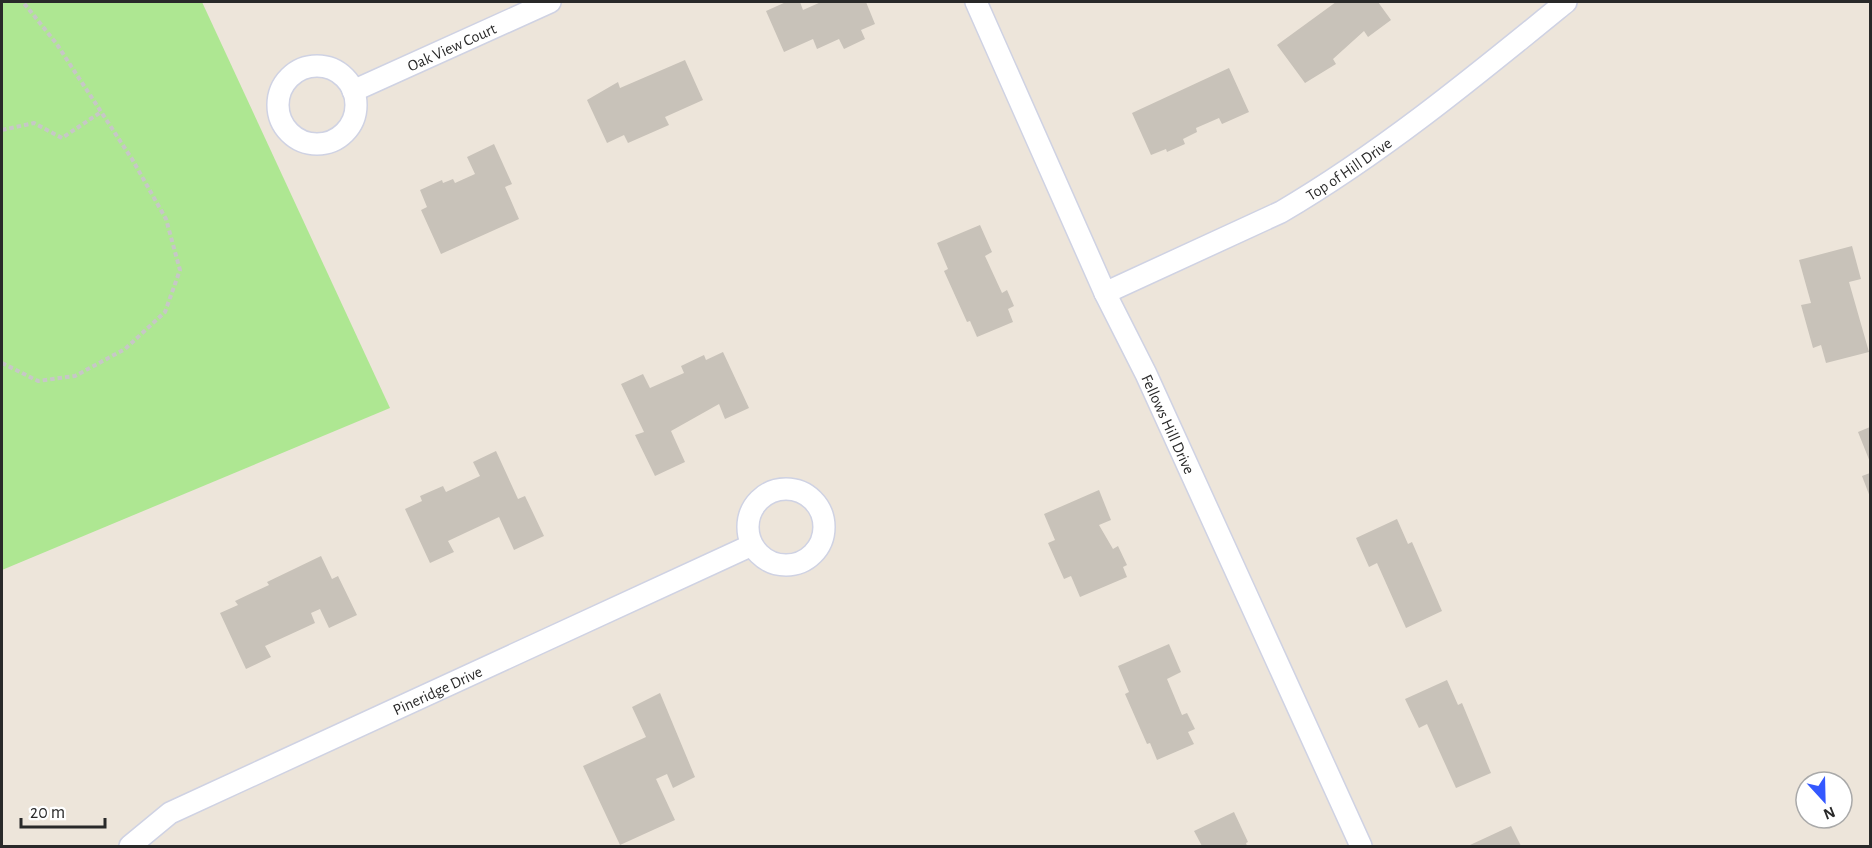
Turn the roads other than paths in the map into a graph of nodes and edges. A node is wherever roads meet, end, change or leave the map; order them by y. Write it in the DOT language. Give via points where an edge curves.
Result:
graph roads {
  1 [pos="550,2"];
  2 [pos="976,2"];
  3 [pos="1566,2"];
  4 [pos="353,91"];
  5 [pos="1105,293"];
  6 [pos="752,544"];
  7 [pos="130,846"];
  8 [pos="1361,846"];
  1 -- 4 [label="street, Oak View Court"];
  2 -- 5 [label="street, Fellows Hill Drive"];
  3 -- 5 [label="street, Top of Hill Drive" via="1413,126 1307,197 1281,213"];
  5 -- 8 [label="street, Fellows Hill Drive" via="1146,374"];
  6 -- 7 [label="street, Pineridge Drive" via="170,813"];
}
